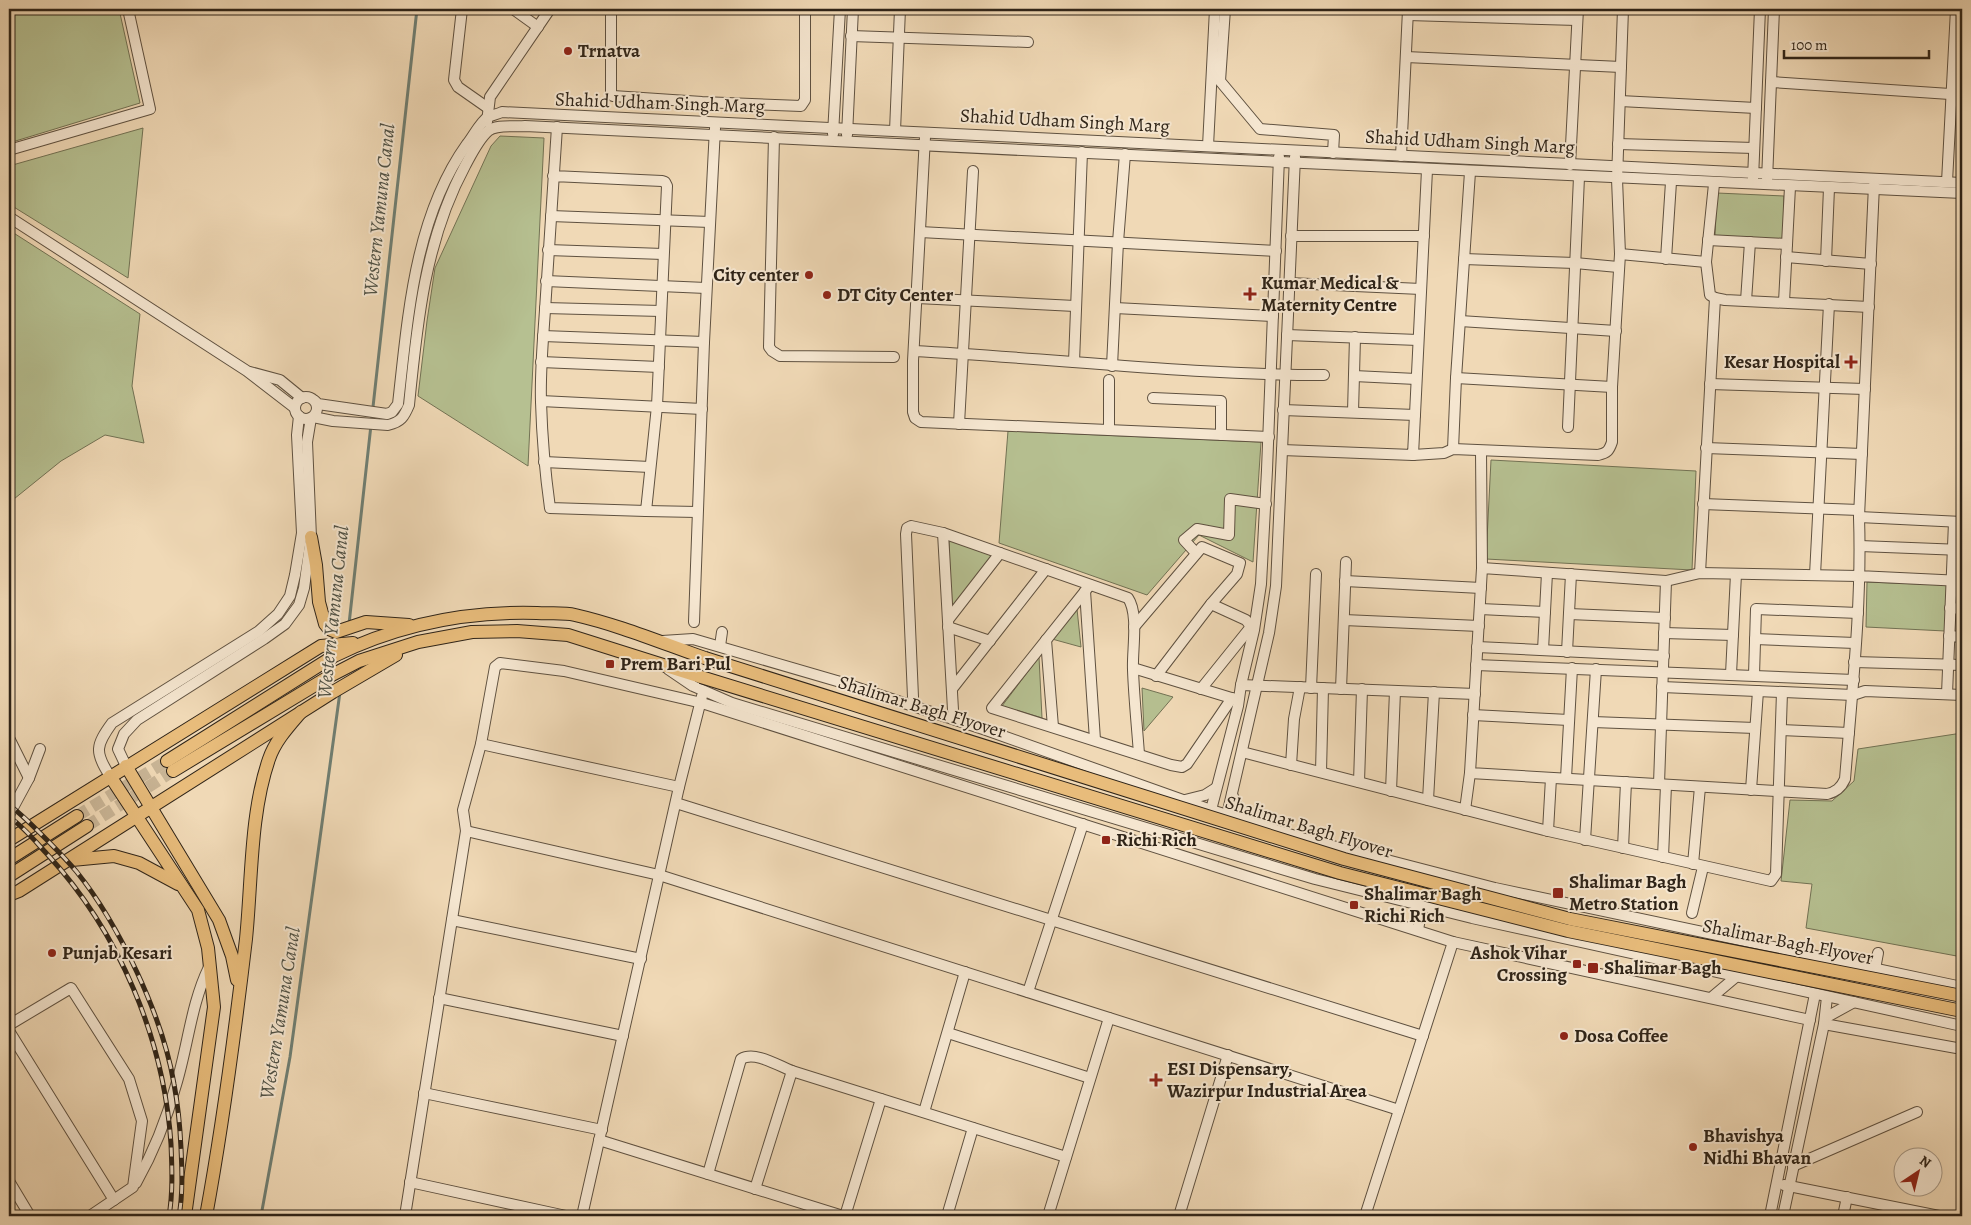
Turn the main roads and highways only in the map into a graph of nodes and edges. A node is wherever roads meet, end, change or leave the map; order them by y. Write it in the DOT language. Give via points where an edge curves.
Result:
graph roads {
  1 [pos="310,537"];
  2 [pos="416,625"];
  3 [pos="418,642"];
  4 [pos="335,644"];
  5 [pos="301,712"];
  6 [pos="126,766"];
  7 [pos="110,776"];
  8 [pos="151,808"];
  9 [pos="77,816"];
  10 [pos="136,817"];
  11 [pos="87,826"];
  12 [pos="9,840"];
  13 [pos="9,859"];
  14 [pos="67,861"];
  15 [pos="9,876"];
  16 [pos="186,890"];
  17 [pos="9,896"];
  18 [pos="239,990"];
  19 [pos="1962,996"];
  20 [pos="1962,1011"];
  21 [pos="185,1216"];
  22 [pos="206,1216"];
  1 -- 4 [label="main road" via="319,602"];
  2 -- 4 [label="main road" via="361,643"];
  2 -- 4 [label="main road" via="366,622"];
  2 -- 19 [label="main road, Shalimar Bagh Flyover, bridge" via="494,614 573,614 1344,859 1570,919"];
  3 -- 4 [label="main road" via="359,662 330,676 170,766"];
  3 -- 5 [label="main road"];
  3 -- 20 [label="main road, Shalimar Bagh Flyover, bridge" via="472,632 568,635 1340,873 1568,931"];
  4 -- 6 [label="main road" via="321,646"];
  5 -- 8 [label="main road"];
  5 -- 18 [label="main road" via="278,741 264,773"];
  6 -- 7 [label="main road"];
  6 -- 8 [label="main road"];
  7 -- 10 [label="main road"];
  7 -- 12 [label="main road"];
  8 -- 10 [label="main road"];
  8 -- 18 [label="main road" via="219,920 232,956"];
  9 -- 13 [label="main road"];
  10 -- 14 [label="main road"];
  10 -- 16 [label="main road"];
  11 -- 15 [label="main road"];
  14 -- 16 [label="main road" via="114,856 159,872"];
  14 -- 17 [label="main road"];
  16 -- 21 [label="main road" via="198,910 208,948 214,1007"];
  18 -- 22 [label="main road"];
}
